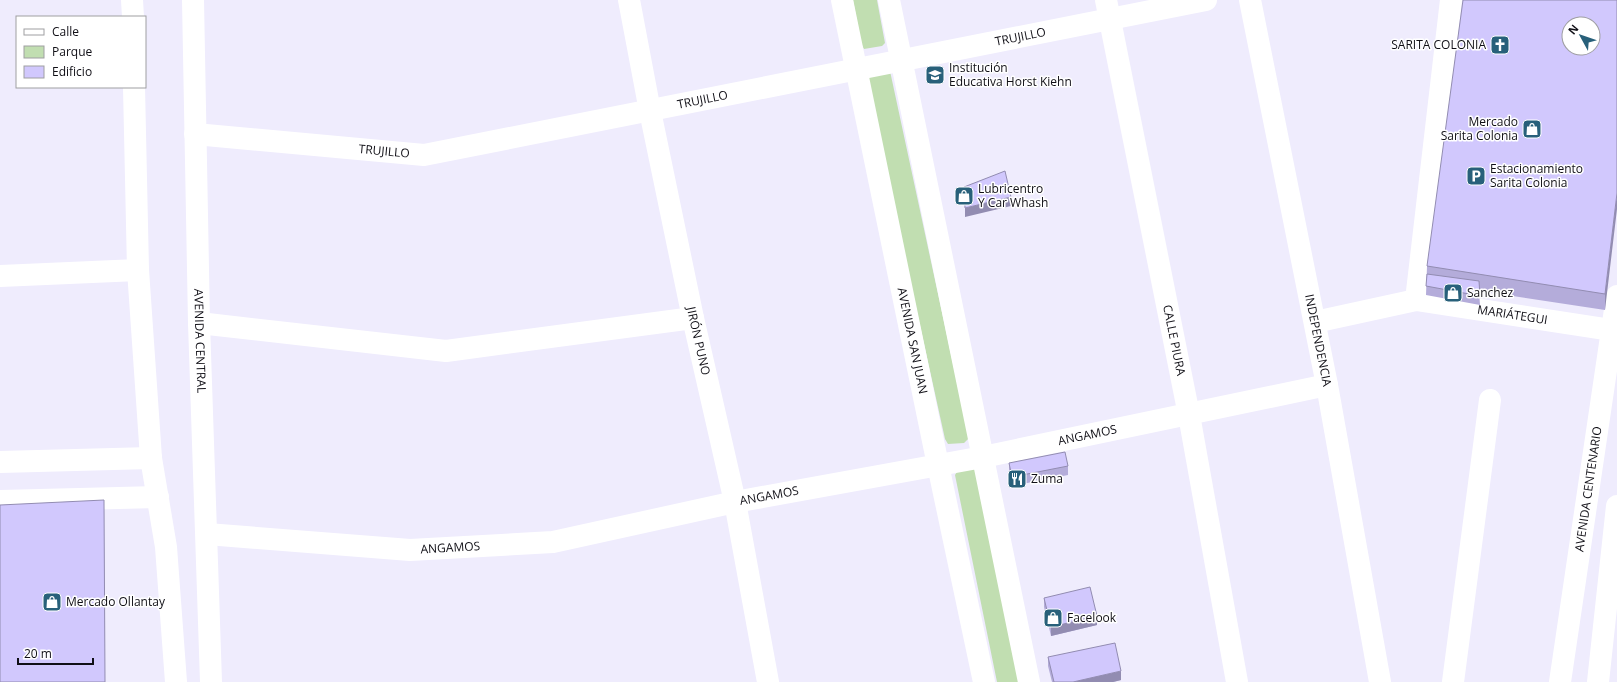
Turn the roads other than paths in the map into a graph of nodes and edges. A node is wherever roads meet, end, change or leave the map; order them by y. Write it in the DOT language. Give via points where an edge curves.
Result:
graph roads {
  1 [pos="132,0"];
  2 [pos="192,0"];
  3 [pos="629,0"];
  4 [pos="842,0"];
  5 [pos="889,0"];
  6 [pos="1206,0"];
  7 [pos="1250,0"];
  8 [pos="1451,0"];
  9 [pos="1108,10"];
  10 [pos="133,16"];
  11 [pos="901,60"];
  12 [pos="856,69"];
  13 [pos="134,88"];
  14 [pos="650,111"];
  15 [pos="195,134"];
  16 [pos="138,270"];
  17 [pos="0,276"];
  18 [pos="1617,296"];
  19 [pos="1416,300"];
  20 [pos="693,318"];
  21 [pos="1315,322"];
  22 [pos="199,323"];
  23 [pos="1615,331"];
  24 [pos="1327,385"];
  25 [pos="1490,400"];
  26 [pos="1189,415"];
  27 [pos="983,457"];
  28 [pos="151,458"];
  29 [pos="0,462"];
  30 [pos="938,465"];
  31 [pos="158,497"];
  32 [pos="0,501"];
  33 [pos="735,502"];
  34 [pos="1617,506"];
  35 [pos="1615,530"];
  36 [pos="207,534"];
  37 [pos="1604,679"];
  38 [pos="176,682"];
  39 [pos="211,682"];
  40 [pos="768,682"];
  41 [pos="984,682"];
  42 [pos="1029,682"];
  43 [pos="1237,682"];
  44 [pos="1380,682"];
  45 [pos="1453,682"];
  46 [pos="1560,682"];
  1 -- 10 [label="street"];
  2 -- 15 [label="street, AVENIDA CENTRAL"];
  3 -- 14 [label="street, JIRÓN PUNO"];
  4 -- 12 [label="street, AVENIDA SAN JUAN"];
  5 -- 11 [label="street"];
  6 -- 9 [label="street, TRUJILLO"];
  7 -- 21 [label="street, INDEPENDENCIA"];
  8 -- 19 [label="street"];
  9 -- 11 [label="street, TRUJILLO"];
  9 -- 26 [label="street, CALLE PIURA"];
  11 -- 12 [label="street, TRUJILLO"];
  11 -- 27 [label="street"];
  12 -- 14 [label="street, TRUJILLO"];
  12 -- 30 [label="street, AVENIDA SAN JUAN"];
  13 -- 16 [label="street"];
  14 -- 15 [label="street, TRUJILLO" via="424,155"];
  14 -- 20 [label="street, JIRÓN PUNO"];
  15 -- 22 [label="street, AVENIDA CENTRAL"];
  16 -- 17 [label="street"];
  16 -- 28 [label="street"];
  18 -- 23 [label="street, AVENIDA CENTENARIO"];
  19 -- 21 [label="street, MARIÁTEGUI"];
  19 -- 23 [label="street, MARIÁTEGUI"];
  20 -- 22 [label="street" via="446,351"];
  20 -- 33 [label="street, JIRÓN PUNO"];
  21 -- 24 [label="street, INDEPENDENCIA"];
  22 -- 36 [label="street, AVENIDA CENTRAL"];
  23 -- 46 [label="street, AVENIDA CENTENARIO"];
  24 -- 26 [label="street, ANGAMOS"];
  24 -- 44 [label="street, INDEPENDENCIA"];
  25 -- 45 [label="street"];
  26 -- 27 [label="street, ANGAMOS"];
  26 -- 43 [label="street, CALLE PIURA"];
  27 -- 30 [label="street, ANGAMOS"];
  27 -- 42 [label="street"];
  28 -- 29 [label="street"];
  28 -- 31 [label="street"];
  30 -- 33 [label="street, ANGAMOS"];
  30 -- 41 [label="street, AVENIDA SAN JUAN"];
  31 -- 32 [label="street"];
  31 -- 38 [label="street" via="166,547"];
  33 -- 36 [label="street, ANGAMOS" via="553,542 410,550"];
  33 -- 40 [label="street, JIRÓN PUNO"];
  34 -- 35 [label="street"];
  35 -- 37 [label="street"];
  36 -- 39 [label="street, AVENIDA CENTRAL"];
}
